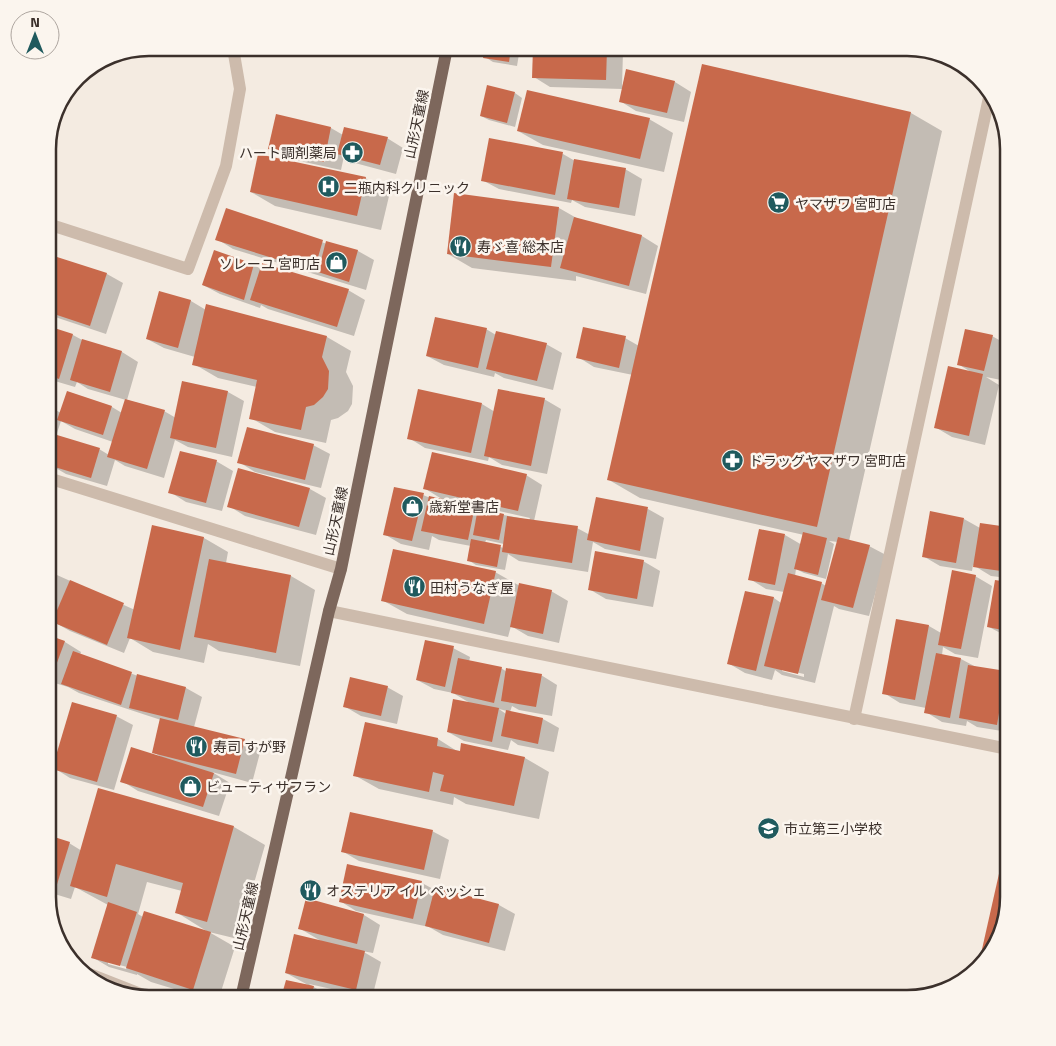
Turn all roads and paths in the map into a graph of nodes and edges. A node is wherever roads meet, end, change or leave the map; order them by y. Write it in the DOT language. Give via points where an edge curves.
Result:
graph roads {
  1 [pos="234,56"];
  2 [pos="445,56"];
  3 [pos="988,104"];
  4 [pos="56,227"];
  5 [pos="56,480"];
  6 [pos="341,569"];
  7 [pos="329,611"];
  8 [pos="854,719"];
  9 [pos="1000,747"];
  10 [pos="243,990"];
  1 -- 4 [label="street" via="240,89 226,166 188,269"];
  2 -- 6 [label="main road, 山形天童線"];
  3 -- 8 [label="street"];
  5 -- 6 [label="street"];
  6 -- 7 [label="main road, 山形天童線"];
  7 -- 8 [label="street"];
  7 -- 10 [label="main road, 山形天童線"];
  8 -- 9 [label="street"];
}
